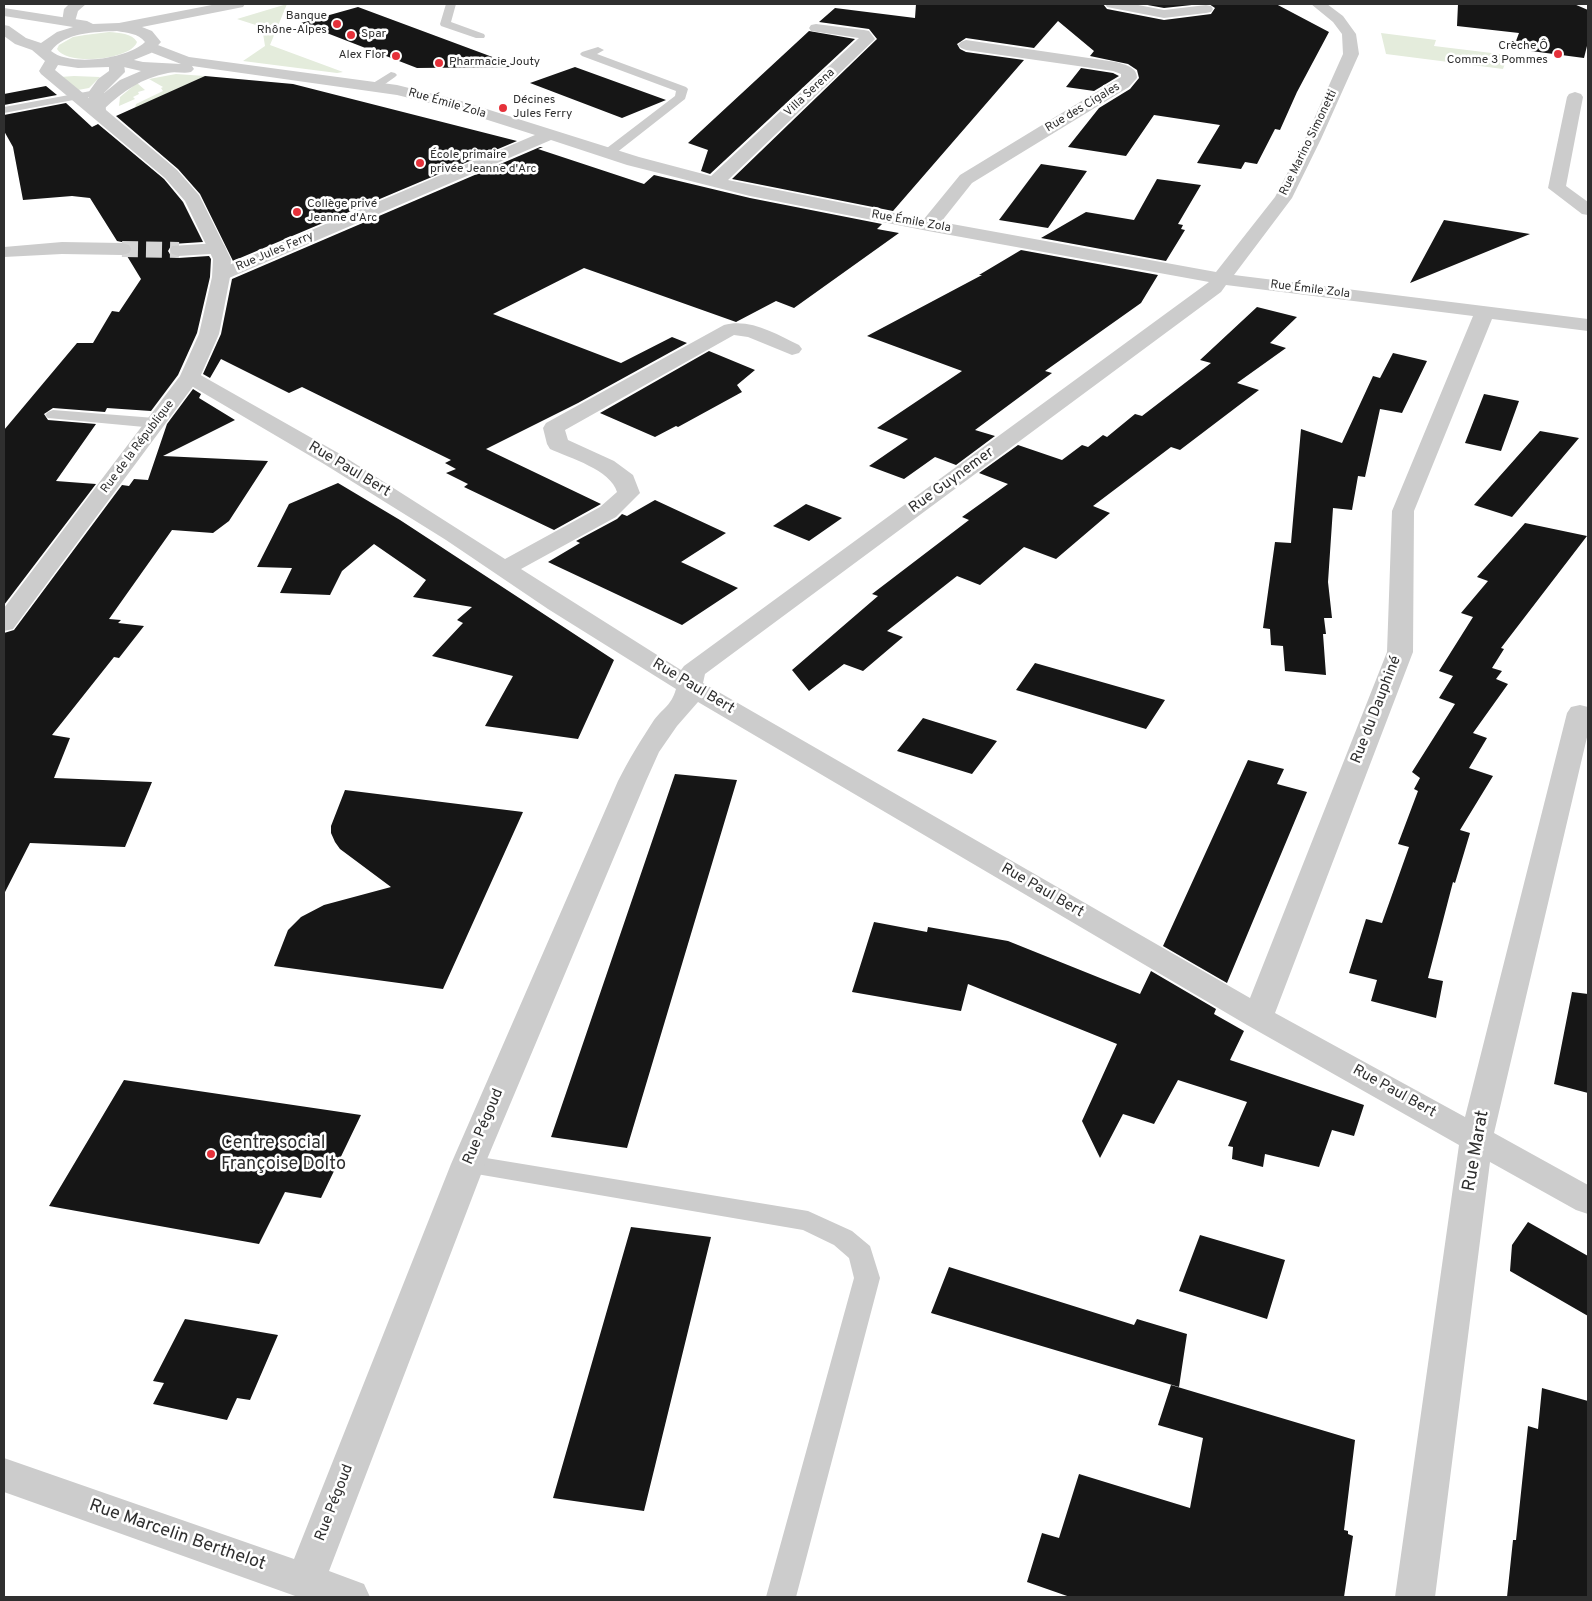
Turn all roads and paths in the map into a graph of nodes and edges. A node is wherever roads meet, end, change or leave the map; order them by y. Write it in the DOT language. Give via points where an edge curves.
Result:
graph roads {
  1 [pos="79,4"];
  2 [pos="238,4"];
  3 [pos="247,4"];
  4 [pos="450,4"];
  5 [pos="1112,4"];
  6 [pos="1318,4"];
  7 [pos="1206,9"];
  8 [pos="4,12"];
  9 [pos="69,22"];
  10 [pos="103,27"];
  11 [pos="120,27"];
  12 [pos="816,28"];
  13 [pos="4,29"];
  14 [pos="480,36"];
  15 [pos="151,44"];
  16 [pos="966,45"];
  17 [pos="598,50"];
  18 [pos="49,55"];
  19 [pos="116,61"];
  20 [pos="169,68"];
  21 [pos="244,70"];
  22 [pos="392,74"];
  23 [pos="374,87"];
  24 [pos="74,96"];
  25 [pos="1575,97"];
  26 [pos="97,104"];
  27 [pos="4,110"];
  28 [pos="549,135"];
  29 [pos="607,154"];
  30 [pos="712,182"];
  31 [pos="1588,210"];
  32 [pos="928,226"];
  33 [pos="122,249"];
  34 [pos="217,249"];
  35 [pos="179,250"];
  36 [pos="4,252"];
  37 [pos="222,275"];
  38 [pos="1222,279"];
  39 [pos="1485,312"];
  40 [pos="1588,326"];
  41 [pos="792,349"];
  42 [pos="190,377"];
  43 [pos="52,415"];
  44 [pos="155,424"];
  45 [pos="504,568"];
  46 [pos="4,624"];
  47 [pos="689,686"];
  48 [pos="1580,713"];
  49 [pos="1258,1017"];
  50 [pos="1476,1137"];
  51 [pos="468,1164"];
  52 [pos="1588,1200"];
  53 [pos="4,1475"];
  54 [pos="305,1581"];
  55 [pos="350,1597"];
  56 [pos="781,1597"];
  57 [pos="1415,1597"];
  1 -- 9 [label="street" via="71,9"];
  2 -- 11 [label="street"];
  3 -- 15 [label="street" via="169,32"];
  4 -- 14 [label="lane" via="445,24"];
  5 -- 7 [label="street" via="1164,14"];
  6 -- 38 [label="street, Rue Marino Simonetti" via="1338,19 1348,34 1351,54 1283,198"];
  8 -- 9 [label="street"];
  9 -- 10 [label="street"];
  10 -- 11 [label="street"];
  10 -- 18 [label="street" via="80,30 50,40 44,46"];
  11 -- 15 [label="street, Rue Émile Zola" via="145,32 151,37"];
  12 -- 30 [label="street, Villa Serena" via="864,34 868,39"];
  13 -- 18 [label="street"];
  15 -- 19 [label="street" via="142,52"];
  15 -- 21 [label="street, Rue Émile Zola" via="177,59"];
  16 -- 32 [label="street, Rue des Cigales" via="1116,67 1129,72 1129,78 966,179"];
  17 -- 29 [label="lane" via="586,54 682,89 681,97"];
  18 -- 19 [label="street" via="82,64"];
  18 -- 24 [label="street, Rue de la République" via="47,71"];
  19 -- 20 [label="street, Rue Émile Zola"];
  19 -- 26 [label="street" via="117,72 104,82"];
  20 -- 21 [label="street, Rue Émile Zola"];
  20 -- 26 [label="street" via="128,80"];
  21 -- 23 [label="street, Rue Émile Zola"];
  22 -- 23 [label="lane"];
  23 -- 28 [label="street, Rue Émile Zola" via="455,104"];
  24 -- 26 [label="street, Rue de la République"];
  24 -- 27 [label="lane"];
  25 -- 31 [label="street" via="1557,188"];
  26 -- 34 [label="street, Rue de la République" via="193,199"];
  28 -- 29 [label="street, Rue Émile Zola"];
  28 -- 37 [label="street, Rue Jules Ferry"];
  29 -- 30 [label="street, Rue Émile Zola"];
  30 -- 32 [label="street, Rue Émile Zola"];
  32 -- 38 [label="street, Rue Émile Zola"];
  33 -- 36 [label="street" via="62,248"];
  34 -- 35 [label="street"];
  34 -- 37 [label="street, Rue de la République" via="222,258"];
  37 -- 42 [label="street, Rue de la République" via="209,334"];
  38 -- 39 [label="street, Rue Émile Zola"];
  38 -- 47 [label="street, Rue Guynemer" via="693,671"];
  39 -- 40 [label="street, Rue Émile Zola"];
  39 -- 49 [label="street, Rue du Dauphiné" via="1403,512 1400,652"];
  41 -- 45 [label="street" via="752,331 731,329 554,428 558,444 606,466 625,480 629,492 608,512"];
  42 -- 44 [label="street, Rue de la République"];
  42 -- 45 [label="street, Rue Paul Bert" via="332,459"];
  43 -- 44 [label="lane"];
  44 -- 46 [label="street, Rue de la République"];
  45 -- 47 [label="street, Rue Paul Bert"];
  47 -- 49 [label="street, Rue Paul Bert"];
  47 -- 51 [label="street, Rue Pégoud" via="684,703 646,752 632,780"];
  48 -- 50 [label="street, Rue Marat"];
  49 -- 50 [label="street, Rue Paul Bert"];
  50 -- 52 [label="street, Rue Paul Bert"];
  50 -- 57 [label="street, Rue Marat"];
  51 -- 54 [label="street, Rue Pégoud"];
  51 -- 56 [label="lane" via="808,1221 843,1238 861,1253 867,1278"];
  53 -- 54 [label="street, Rue Marcelin Berthelot"];
  54 -- 55 [label="street, Rue Marcelin Berthelot"];
}
